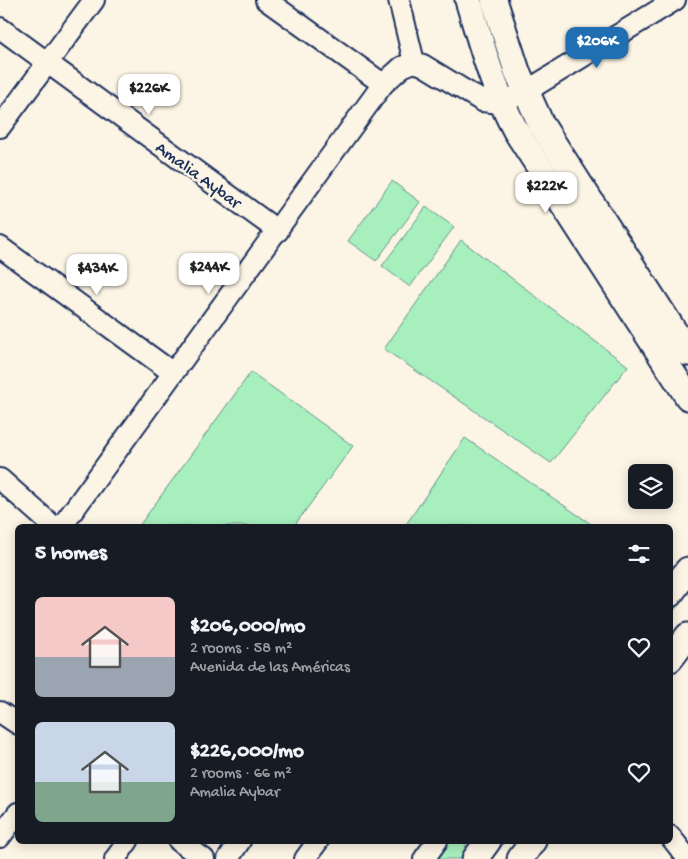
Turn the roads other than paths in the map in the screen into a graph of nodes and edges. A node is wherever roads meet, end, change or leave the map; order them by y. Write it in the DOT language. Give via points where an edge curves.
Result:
graph roads {
  1 [pos="94,0"];
  2 [pos="266,0"];
  3 [pos="399,0"];
  4 [pos="468,0"];
  5 [pos="494,0"];
  6 [pos="675,0"];
  7 [pos="0,28"];
  8 [pos="414,62"];
  9 [pos="47,63"];
  10 [pos="383,84"];
  11 [pos="526,92"];
  12 [pos="501,104"];
  13 [pos="0,127"];
  14 [pos="278,231"];
  15 [pos="0,247"];
  16 [pos="688,354"];
  17 [pos="173,374"];
  18 [pos="688,397"];
  19 [pos="0,480"];
  20 [pos="51,524"];
  21 [pos="63,524"];
  22 [pos="688,570"];
  23 [pos="673,590"];
  24 [pos="688,636"];
  25 [pos="673,655"];
  26 [pos="0,712"];
  27 [pos="15,722"];
  28 [pos="15,817"];
  29 [pos="0,837"];
  30 [pos="673,840"];
  31 [pos="126,844"];
  32 [pos="183,844"];
  33 [pos="238,844"];
  34 [pos="316,844"];
  35 [pos="435,844"];
  36 [pos="531,844"];
  37 [pos="115,859"];
  38 [pos="204,859"];
  39 [pos="228,859"];
  40 [pos="305,859"];
  41 [pos="424,859"];
  42 [pos="520,859"];
  43 [pos="688,859"];
  1 -- 9 [label="street"];
  2 -- 10 [label="street"];
  3 -- 8 [label="street"];
  4 -- 12 [label="main road"];
  5 -- 11 [label="main road" via="516,71"];
  6 -- 11 [label="street"];
  7 -- 9 [label="street, Amalia Aybar"];
  8 -- 10 [label="street" via="402,67"];
  8 -- 12 [label="street" via="482,101"];
  9 -- 13 [label="street"];
  9 -- 14 [label="street, Amalia Aybar"];
  10 -- 14 [label="street"];
  11 -- 12 [label="street"];
  11 -- 16 [label="main road" via="540,124"];
  12 -- 18 [label="main road"];
  14 -- 17 [label="street"];
  15 -- 17 [label="street"];
  17 -- 21 [label="street"];
  19 -- 20 [label="street"];
  22 -- 23 [label="main road"];
  24 -- 25 [label="main road"];
  26 -- 27 [label="street"];
  28 -- 29 [label="street"];
  30 -- 43 [label="street"];
  31 -- 37 [label="street"];
  32 -- 38 [label="street"];
  33 -- 39 [label="street"];
  34 -- 40 [label="street"];
  35 -- 41 [label="street"];
  36 -- 42 [label="main road"];
}
